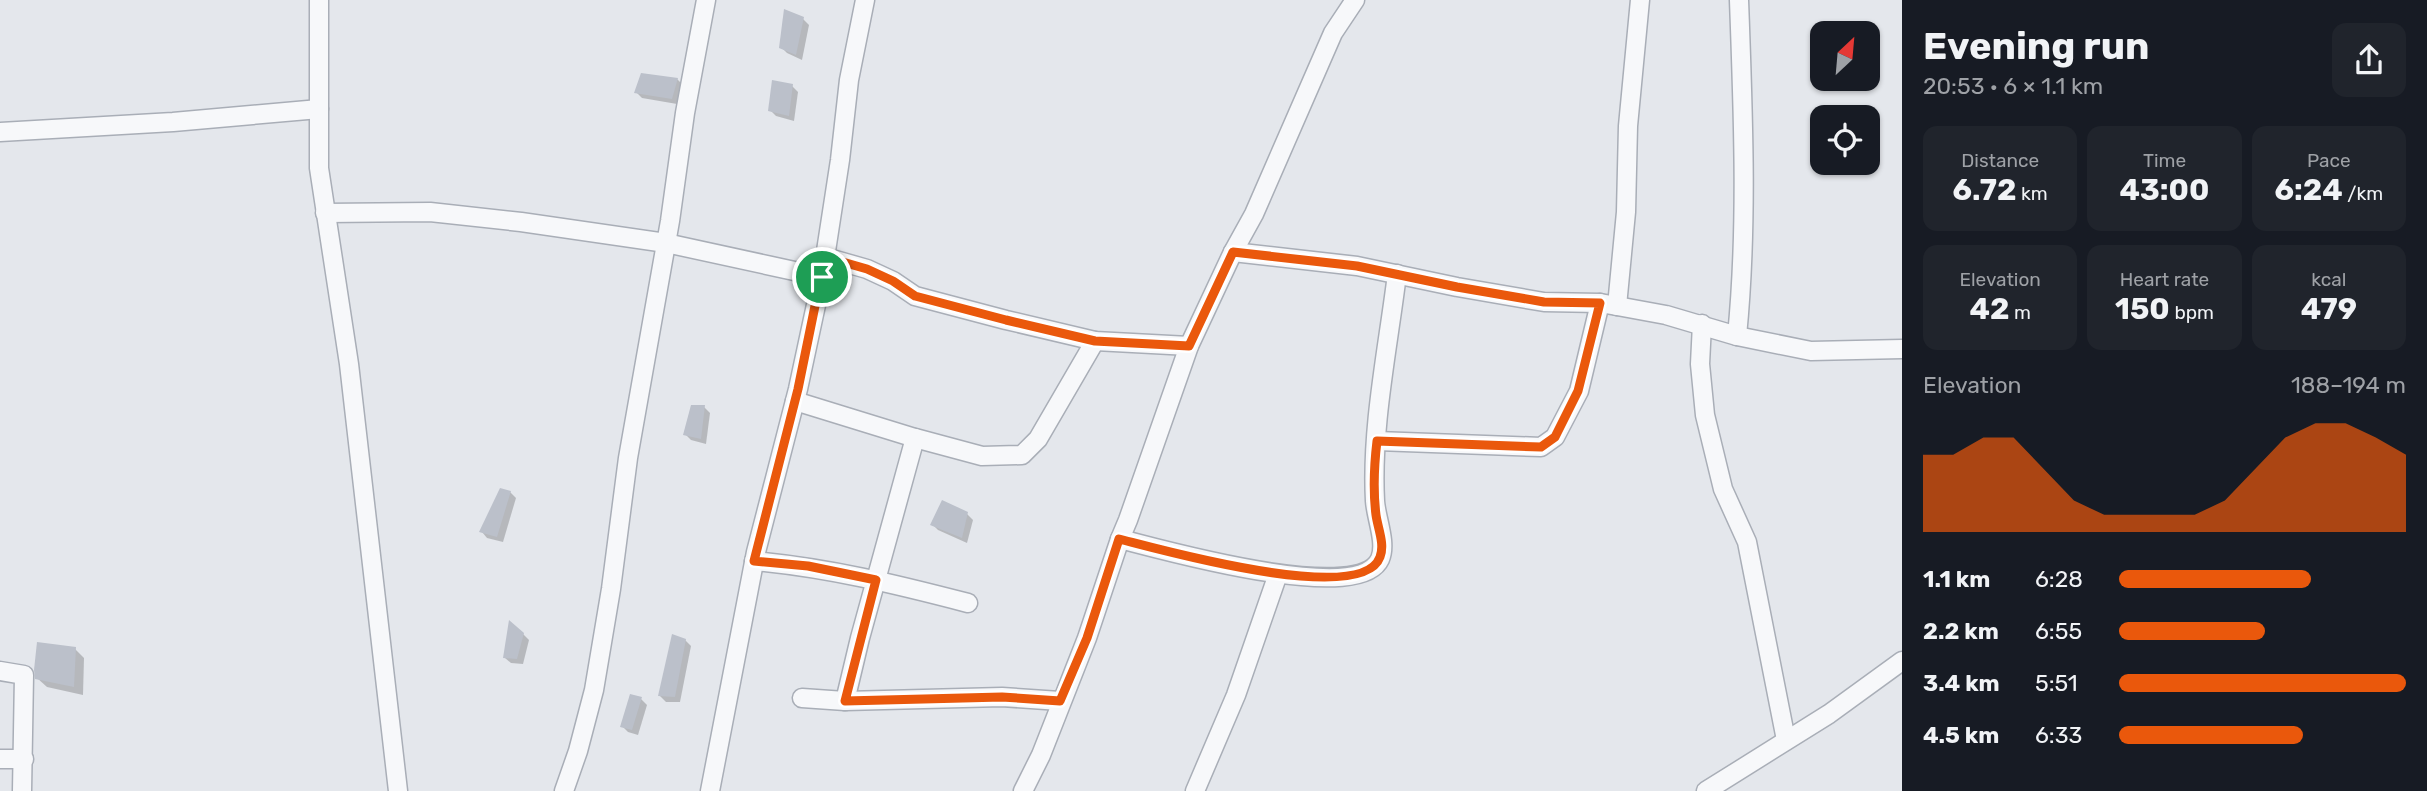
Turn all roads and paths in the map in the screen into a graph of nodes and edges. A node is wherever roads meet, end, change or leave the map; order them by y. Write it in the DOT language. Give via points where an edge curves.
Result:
graph roads {
  1 [pos="319,0"];
  2 [pos="706,0"];
  3 [pos="865,0"];
  4 [pos="1355,0"];
  5 [pos="1640,0"];
  6 [pos="1739,0"];
  7 [pos="319,109"];
  8 [pos="0,132"];
  9 [pos="325,213"];
  10 [pos="666,243"];
  11 [pos="1233,252"];
  12 [pos="825,257"];
  13 [pos="1397,274"];
  14 [pos="822,277"];
  15 [pos="1608,304"];
  16 [pos="1702,324"];
  17 [pos="1737,336"];
  18 [pos="1095,341"];
  19 [pos="1189,346"];
  20 [pos="1902,349"];
  21 [pos="795,401"];
  22 [pos="915,438"];
  23 [pos="1377,441"];
  24 [pos="1119,539"];
  25 [pos="754,561"];
  26 [pos="1278,574"];
  27 [pos="876,580"];
  28 [pos="968,603"];
  29 [pos="1902,661"];
  30 [pos="0,671"];
  31 [pos="802,698"];
  32 [pos="845,701"];
  33 [pos="1060,701"];
  34 [pos="1786,740"];
  35 [pos="0,759"];
  36 [pos="24,759"];
  37 [pos="22,791"];
  38 [pos="398,791"];
  39 [pos="564,791"];
  40 [pos="710,791"];
  41 [pos="1023,791"];
  42 [pos="1195,791"];
  43 [pos="1706,791"];
  1 -- 7 [label="street"];
  2 -- 10 [label="street"];
  3 -- 12 [label="street" via="849,80"];
  4 -- 11 [label="street" via="1333,33"];
  5 -- 15 [label="street" via="1628,126 1626,212"];
  6 -- 17 [label="street" via="1743,277"];
  7 -- 8 [label="street"];
  7 -- 9 [label="street"];
  9 -- 10 [label="street" via="430,212"];
  9 -- 38 [label="street" via="349,364"];
  10 -- 14 [label="street"];
  10 -- 39 [label="street" via="594,690"];
  11 -- 13 [label="street"];
  11 -- 19 [label="street"];
  12 -- 14 [label="street"];
  12 -- 18 [label="street" via="867,269 915,296"];
  13 -- 15 [label="street" via="1544,302"];
  13 -- 23 [label="street"];
  14 -- 21 [label="street"];
  15 -- 16 [label="street"];
  15 -- 23 [label="street" via="1578,391 1555,437 1541,447"];
  16 -- 17 [label="street"];
  16 -- 34 [label="street" via="1705,415 1723,489 1747,542"];
  17 -- 20 [label="street" via="1811,351"];
  18 -- 19 [label="street"];
  18 -- 22 [label="street" via="1038,439 1022,455 982,456"];
  19 -- 24 [label="street"];
  21 -- 22 [label="street"];
  21 -- 25 [label="street"];
  22 -- 27 [label="street"];
  23 -- 26 [label="street" via="1373,470 1380,559 1368,572 1346,576"];
  24 -- 26 [label="street"];
  24 -- 33 [label="street" via="1087,638"];
  25 -- 27 [label="street"];
  25 -- 40 [label="street"];
  26 -- 42 [label="street" via="1236,695"];
  27 -- 28 [label="street"];
  27 -- 32 [label="street"];
  29 -- 34 [label="street"];
  30 -- 36 [label="street" via="24,675"];
  31 -- 32 [label="street"];
  32 -- 33 [label="street" via="1002,697"];
  33 -- 41 [label="street"];
  34 -- 43 [label="street"];
  35 -- 36 [label="street"];
  36 -- 37 [label="street"];
}
